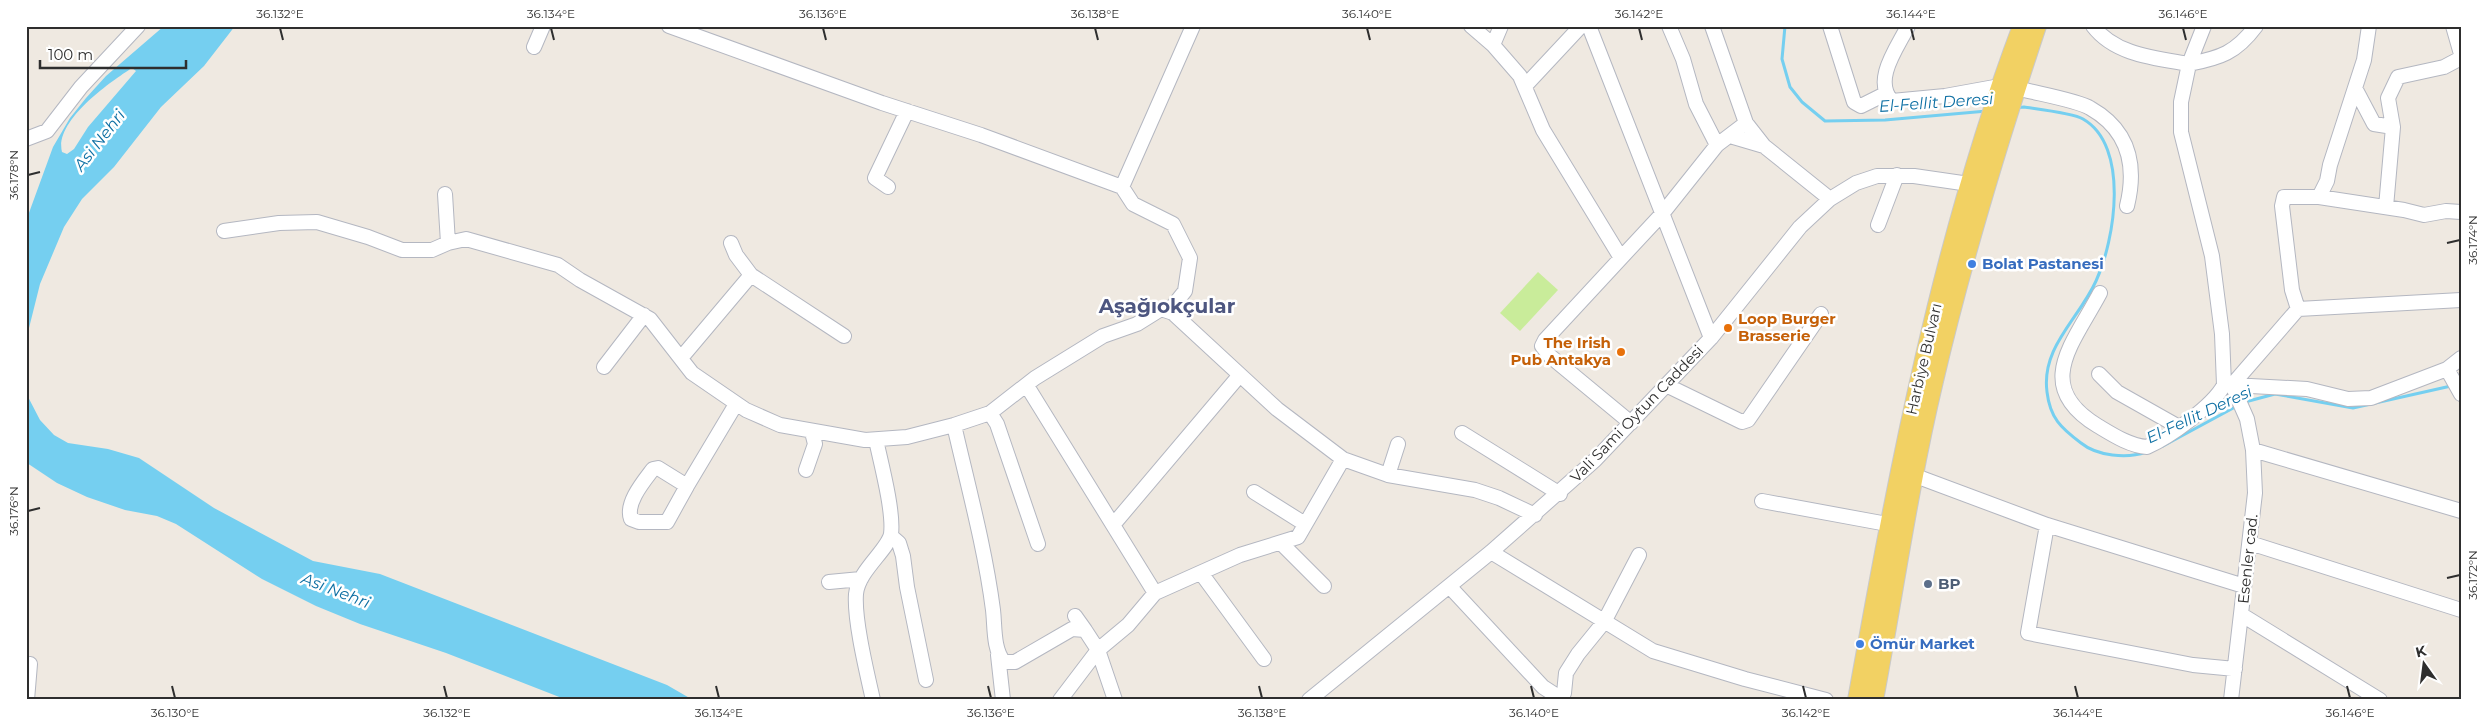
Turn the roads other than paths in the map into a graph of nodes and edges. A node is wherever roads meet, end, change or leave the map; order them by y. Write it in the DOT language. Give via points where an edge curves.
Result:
graph roads {
  1 [pos="138,26"];
  2 [pos="543,26"];
  3 [pos="669,26"];
  4 [pos="1193,26"];
  5 [pos="1471,26"];
  6 [pos="1501,26"];
  7 [pos="1581,26"];
  8 [pos="1589,26"];
  9 [pos="1669,26"];
  10 [pos="1712,26"];
  11 [pos="1830,26"];
  12 [pos="1908,26"];
  13 [pos="2022,26"];
  14 [pos="2037,26"];
  15 [pos="2093,26"];
  16 [pos="2204,26"];
  17 [pos="2256,26"];
  18 [pos="2369,26"];
  19 [pos="2453,26"];
  20 [pos="1493,46"];
  21 [pos="534,47"];
  22 [pos="2461,54"];
  23 [pos="2461,58"];
  24 [pos="2188,64"];
  25 [pos="1525,86"];
  26 [pos="2008,87"];
  27 [pos="2355,88"];
  28 [pos="1885,94"];
  29 [pos="907,111"];
  30 [pos="1746,123"];
  31 [pos="2393,127"];
  32 [pos="1730,136"];
  33 [pos="1992,138"];
  34 [pos="26,139"];
  35 [pos="1717,146"];
  36 [pos="1764,146"];
  37 [pos="1897,175"];
  38 [pos="1969,184"];
  39 [pos="888,187"];
  40 [pos="1122,187"];
  41 [pos="445,194"];
  42 [pos="2319,197"];
  43 [pos="1830,199"];
  44 [pos="2126,206"];
  45 [pos="2386,207"];
  46 [pos="2461,212"];
  47 [pos="1662,214"];
  48 [pos="1878,225"];
  49 [pos="224,231"];
  50 [pos="448,243"];
  51 [pos="731,243"];
  52 [pos="1621,258"];
  53 [pos="751,275"];
  54 [pos="2100,293"];
  55 [pos="2461,300"];
  56 [pos="2298,309"];
  57 [pos="1169,312"];
  58 [pos="1821,314"];
  59 [pos="644,316"];
  60 [pos="844,336"];
  61 [pos="1711,338"];
  62 [pos="681,358"];
  63 [pos="2461,358"];
  64 [pos="604,367"];
  65 [pos="2099,374"];
  66 [pos="1239,376"];
  67 [pos="2454,383"];
  68 [pos="1666,385"];
  69 [pos="1027,386"];
  70 [pos="2231,389"];
  71 [pos="736,404"];
  72 [pos="990,412"];
  73 [pos="1631,423"];
  74 [pos="954,425"];
  75 [pos="2179,426"];
  76 [pos="812,432"];
  77 [pos="1462,433"];
  78 [pos="876,440"];
  79 [pos="1398,444"];
  80 [pos="2253,450"];
  81 [pos="1343,459"];
  82 [pos="806,470"];
  83 [pos="1907,473"];
  84 [pos="1388,475"];
  85 [pos="687,486"];
  86 [pos="1254,492"];
  87 [pos="1560,494"];
  88 [pos="1762,501"];
  89 [pos="2461,511"];
  90 [pos="1535,515"];
  91 [pos="1305,524"];
  92 [pos="2047,524"];
  93 [pos="1113,525"];
  94 [pos="1896,526"];
  95 [pos="891,536"];
  96 [pos="1281,543"];
  97 [pos="2250,543"];
  98 [pos="1038,544"];
  99 [pos="1491,552"];
  100 [pos="1639,555"];
  101 [pos="1201,573"];
  102 [pos="861,579"];
  103 [pos="829,582"];
  104 [pos="1324,586"];
  105 [pos="1449,586"];
  106 [pos="2244,586"];
  107 [pos="1155,593"];
  108 [pos="2461,610"];
  109 [pos="2242,615"];
  110 [pos="1075,616"];
  111 [pos="1604,622"];
  112 [pos="1085,630"];
  113 [pos="1098,650"];
  114 [pos="998,654"];
  115 [pos="1264,659"];
  116 [pos="30,664"];
  117 [pos="2235,669"];
  118 [pos="926,680"];
  119 [pos="1564,698"];
  120 [pos="27,700"];
  121 [pos="873,700"];
  122 [pos="1003,700"];
  123 [pos="1060,700"];
  124 [pos="1115,700"];
  125 [pos="1309,700"];
  126 [pos="1826,700"];
  127 [pos="1856,700"];
  128 [pos="1874,700"];
  129 [pos="2231,700"];
  130 [pos="2380,700"];
  1 -- 34 [label="street" via="81,87 47,131"];
  2 -- 21 [label="street"];
  3 -- 29 [label="street"];
  4 -- 40 [label="street"];
  5 -- 20 [label="street"];
  6 -- 20 [label="street"];
  7 -- 25 [label="street"];
  8 -- 47 [label="street"];
  9 -- 35 [label="street" via="1696,104"];
  10 -- 30 [label="street"];
  11 -- 28 [label="street" via="1854,102 1861,106"];
  12 -- 28 [label="street" via="1885,74"];
  13 -- 26 [label="main road, Harbiye Bulvarı"];
  14 -- 26 [label="main road, Harbiye Bulvarı"];
  15 -- 24 [label="street" via="2101,36 2124,50"];
  16 -- 24 [label="street"];
  17 -- 24 [label="street" via="2227,54"];
  18 -- 27 [label="street" via="2364,60"];
  19 -- 22 [label="street"];
  20 -- 25 [label="street"];
  23 -- 31 [label="street" via="2444,67 2398,77 2388,98"];
  24 -- 70 [label="street" via="2181,102 2181,132 2212,256"];
  25 -- 52 [label="street" via="1543,130"];
  26 -- 28 [label="street" via="1892,101"];
  26 -- 33 [label="main road, Harbiye Bulvarı"];
  26 -- 44 [label="street" via="2089,107 2114,126 2122,136 2132,169"];
  27 -- 31 [label="street" via="2374,124"];
  27 -- 42 [label="street" via="2327,181"];
  29 -- 39 [label="street" via="874,178"];
  29 -- 40 [label="street"];
  30 -- 32 [label="street"];
  30 -- 36 [label="street"];
  31 -- 45 [label="street"];
  32 -- 35 [label="street"];
  32 -- 36 [label="street"];
  33 -- 38 [label="main road, Harbiye Bulvarı"];
  33 -- 83 [label="main road, Harbiye Bulvarı" via="1934,382"];
  35 -- 47 [label="street"];
  36 -- 43 [label="street"];
  37 -- 38 [label="street, Vali Sami Oytun Caddesi"];
  37 -- 43 [label="street, Vali Sami Oytun Caddesi" via="1867,179"];
  37 -- 48 [label="street"];
  38 -- 83 [label="main road, Harbiye Bulvarı" via="1932,323"];
  40 -- 57 [label="street" via="1133,204 1173,224 1190,258 1185,291"];
  41 -- 50 [label="street"];
  42 -- 45 [label="street"];
  42 -- 56 [label="street" via="2284,197 2282,206 2292,290"];
  43 -- 61 [label="street, Vali Sami Oytun Caddesi" via="1800,227"];
  45 -- 46 [label="street" via="2424,215"];
  47 -- 52 [label="street"];
  47 -- 61 [label="street"];
  49 -- 50 [label="street" via="279,223 317,222 402,250 432,250"];
  50 -- 59 [label="street" via="466,239 558,265"];
  51 -- 53 [label="street"];
  52 -- 73 [label="street" via="1542,346"];
  53 -- 60 [label="street"];
  53 -- 62 [label="street"];
  54 -- 75 [label="street" via="2063,365 2061,382 2065,393 2078,412 2138,446 2154,444"];
  55 -- 56 [label="street"];
  56 -- 70 [label="street"];
  57 -- 66 [label="street"];
  57 -- 69 [label="street" via="1161,309 1137,324 1102,336"];
  58 -- 68 [label="street" via="1748,420 1742,422"];
  59 -- 62 [label="street" via="650,318"];
  59 -- 64 [label="street"];
  61 -- 68 [label="street, Vali Sami Oytun Caddesi"];
  62 -- 71 [label="street" via="692,373"];
  63 -- 67 [label="street"];
  65 -- 75 [label="street" via="2117,392"];
  66 -- 81 [label="street" via="1277,410"];
  66 -- 93 [label="street"];
  67 -- 70 [label="street" via="2348,399 2307,389"];
  68 -- 73 [label="street, Vali Sami Oytun Caddesi"];
  69 -- 72 [label="street"];
  69 -- 93 [label="street"];
  70 -- 75 [label="street"];
  70 -- 80 [label="street, Esenler cad." via="2247,419"];
  71 -- 76 [label="street" via="780,425"];
  71 -- 85 [label="street"];
  72 -- 74 [label="street"];
  72 -- 98 [label="street"];
  73 -- 87 [label="street, Vali Sami Oytun Caddesi"];
  74 -- 78 [label="street" via="907,437"];
  74 -- 114 [label="street" via="985,565"];
  76 -- 78 [label="street"];
  76 -- 82 [label="street" via="816,444"];
  77 -- 87 [label="street"];
  78 -- 95 [label="street"];
  79 -- 84 [label="street"];
  80 -- 89 [label="street"];
  80 -- 97 [label="street, Esenler cad." via="2255,493"];
  81 -- 84 [label="street"];
  81 -- 91 [label="street"];
  83 -- 92 [label="street"];
  83 -- 94 [label="main road, Harbiye Bulvarı"];
  84 -- 90 [label="street" via="1475,490"];
  85 -- 85 [label="street" via="658,468 653,469 630,506 631,519 667,522"];
  86 -- 91 [label="street"];
  87 -- 90 [label="street, Vali Sami Oytun Caddesi"];
  88 -- 94 [label="street"];
  90 -- 99 [label="street, Vali Sami Oytun Caddesi"];
  91 -- 96 [label="street" via="1298,537"];
  92 -- 106 [label="street"];
  92 -- 117 [label="street" via="2028,633 2193,665"];
  93 -- 107 [label="street"];
  94 -- 127 [label="main road, Harbiye Bulvarı"];
  94 -- 128 [label="main road, Harbiye Bulvarı"];
  95 -- 102 [label="street"];
  95 -- 118 [label="street" via="903,556"];
  96 -- 101 [label="street" via="1240,555"];
  96 -- 104 [label="street"];
  97 -- 106 [label="street, Esenler cad."];
  97 -- 108 [label="street"];
  99 -- 105 [label="street, Vali Sami Oytun Caddesi"];
  99 -- 111 [label="street"];
  100 -- 111 [label="street"];
  101 -- 107 [label="street"];
  101 -- 115 [label="street"];
  102 -- 103 [label="street"];
  102 -- 121 [label="street" via="856,593 858,618"];
  105 -- 119 [label="street" via="1543,687"];
  105 -- 125 [label="street, Vali Sami Oytun Caddesi"];
  106 -- 109 [label="street, Esenler cad."];
  107 -- 113 [label="street" via="1128,625"];
  109 -- 117 [label="street, Esenler cad."];
  109 -- 130 [label="street"];
  110 -- 112 [label="street"];
  111 -- 119 [label="street" via="1566,673"];
  111 -- 126 [label="street" via="1654,651"];
  112 -- 113 [label="street"];
  112 -- 114 [label="street" via="1072,629 1044,640 1015,662 1004,662"];
  113 -- 123 [label="street"];
  113 -- 124 [label="street"];
  114 -- 122 [label="street"];
  116 -- 120 [label="street"];
  117 -- 129 [label="street, Esenler cad."];
}
